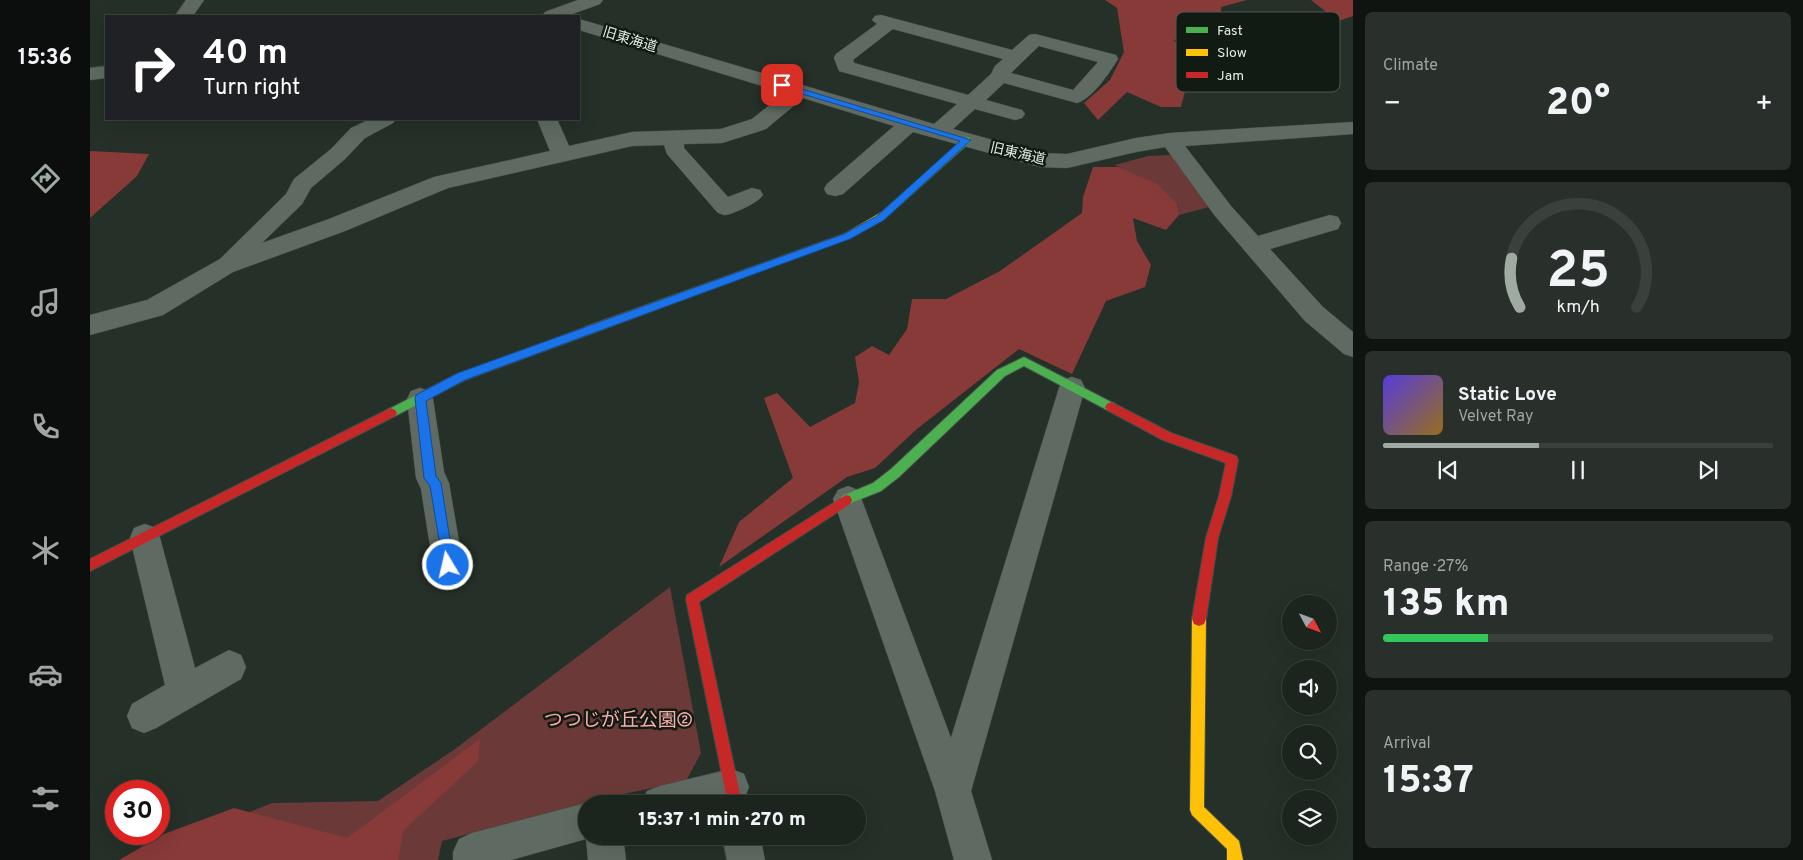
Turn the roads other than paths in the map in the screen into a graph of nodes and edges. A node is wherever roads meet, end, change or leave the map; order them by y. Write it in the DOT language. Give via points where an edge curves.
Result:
graph roads {
  1 [pos="195,0"];
  2 [pos="594,0"];
  3 [pos="185,15"];
  4 [pos="554,15"];
  5 [pos="580,24"];
  6 [pos="1016,57"];
  7 [pos="105,72"];
  8 [pos="90,74"];
  9 [pos="1000,76"];
  10 [pos="800,91"];
  11 [pos="972,102"];
  12 [pos="1015,114"];
  13 [pos="384,120"];
  14 [pos="547,120"];
  15 [pos="910,124"];
  16 [pos="1353,128"];
  17 [pos="938,132"];
  18 [pos="674,137"];
  19 [pos="967,140"];
  20 [pos="1170,140"];
  21 [pos="562,154"];
  22 [pos="835,189"];
  23 [pos="752,195"];
  24 [pos="1330,223"];
  25 [pos="1254,245"];
  26 [pos="225,266"];
  27 [pos="90,325"];
  28 [pos="1353,347"];
  29 [pos="1072,388"];
  30 [pos="420,398"];
  31 [pos="848,499"];
  32 [pos="145,538"];
  33 [pos="448,565"];
  34 [pos="90,566"];
  35 [pos="229,667"];
  36 [pos="184,692"];
  37 [pos="144,716"];
  38 [pos="953,791"];
  39 [pos="733,795"];
  40 [pos="578,824"];
  41 [pos="605,845"];
  42 [pos="743,845"];
  43 [pos="472,860"];
  44 [pos="607,860"];
  45 [pos="746,860"];
  46 [pos="973,860"];
  47 [pos="1234,860"];
  1 -- 3 [label="street"];
  2 -- 4 [label="street"];
  5 -- 10 [label="street, 旧東海道"];
  6 -- 9 [label="street"];
  6 -- 9 [label="street" via="1035,39 1109,59 1077,97"];
  6 -- 11 [label="street" via="886,22 843,58 846,67"];
  7 -- 8 [label="street"];
  9 -- 11 [label="street"];
  10 -- 15 [label="street, 旧東海道"];
  10 -- 18 [label="street" via="759,124 738,132 722,136"];
  11 -- 12 [label="street"];
  11 -- 17 [label="street"];
  13 -- 26 [label="street" via="358,133 302,184 294,199"];
  14 -- 21 [label="street"];
  15 -- 17 [label="street, 旧東海道"];
  15 -- 22 [label="street"];
  16 -- 20 [label="street, 旧東海道"];
  17 -- 19 [label="street, 旧東海道"];
  18 -- 21 [label="street" via="632,139"];
  18 -- 23 [label="street" via="674,149 725,206"];
  19 -- 20 [label="street, 旧東海道" via="1032,158 1067,161"];
  19 -- 30 [label="street" via="880,218 853,234 461,377"];
  20 -- 25 [label="street" via="1223,211"];
  21 -- 26 [label="street" via="442,182 338,226"];
  24 -- 25 [label="street"];
  25 -- 28 [label="street" via="1314,314"];
  26 -- 27 [label="street" via="154,308"];
  29 -- 31 [label="street" via="1024,361 1001,373 883,483"];
  29 -- 38 [label="street"];
  29 -- 47 [label="street" via="1167,436 1232,460 1212,538 1199,618 1197,810 1234,846"];
  30 -- 32 [label="street"];
  30 -- 33 [label="street" via="430,478 436,483"];
  31 -- 38 [label="street"];
  31 -- 39 [label="street" via="692,599"];
  32 -- 34 [label="street"];
  32 -- 36 [label="street"];
  35 -- 36 [label="street"];
  36 -- 37 [label="street"];
  38 -- 46 [label="street"];
  40 -- 43 [label="street" via="472,852"];
  41 -- 44 [label="street"];
  42 -- 45 [label="street"];
}
